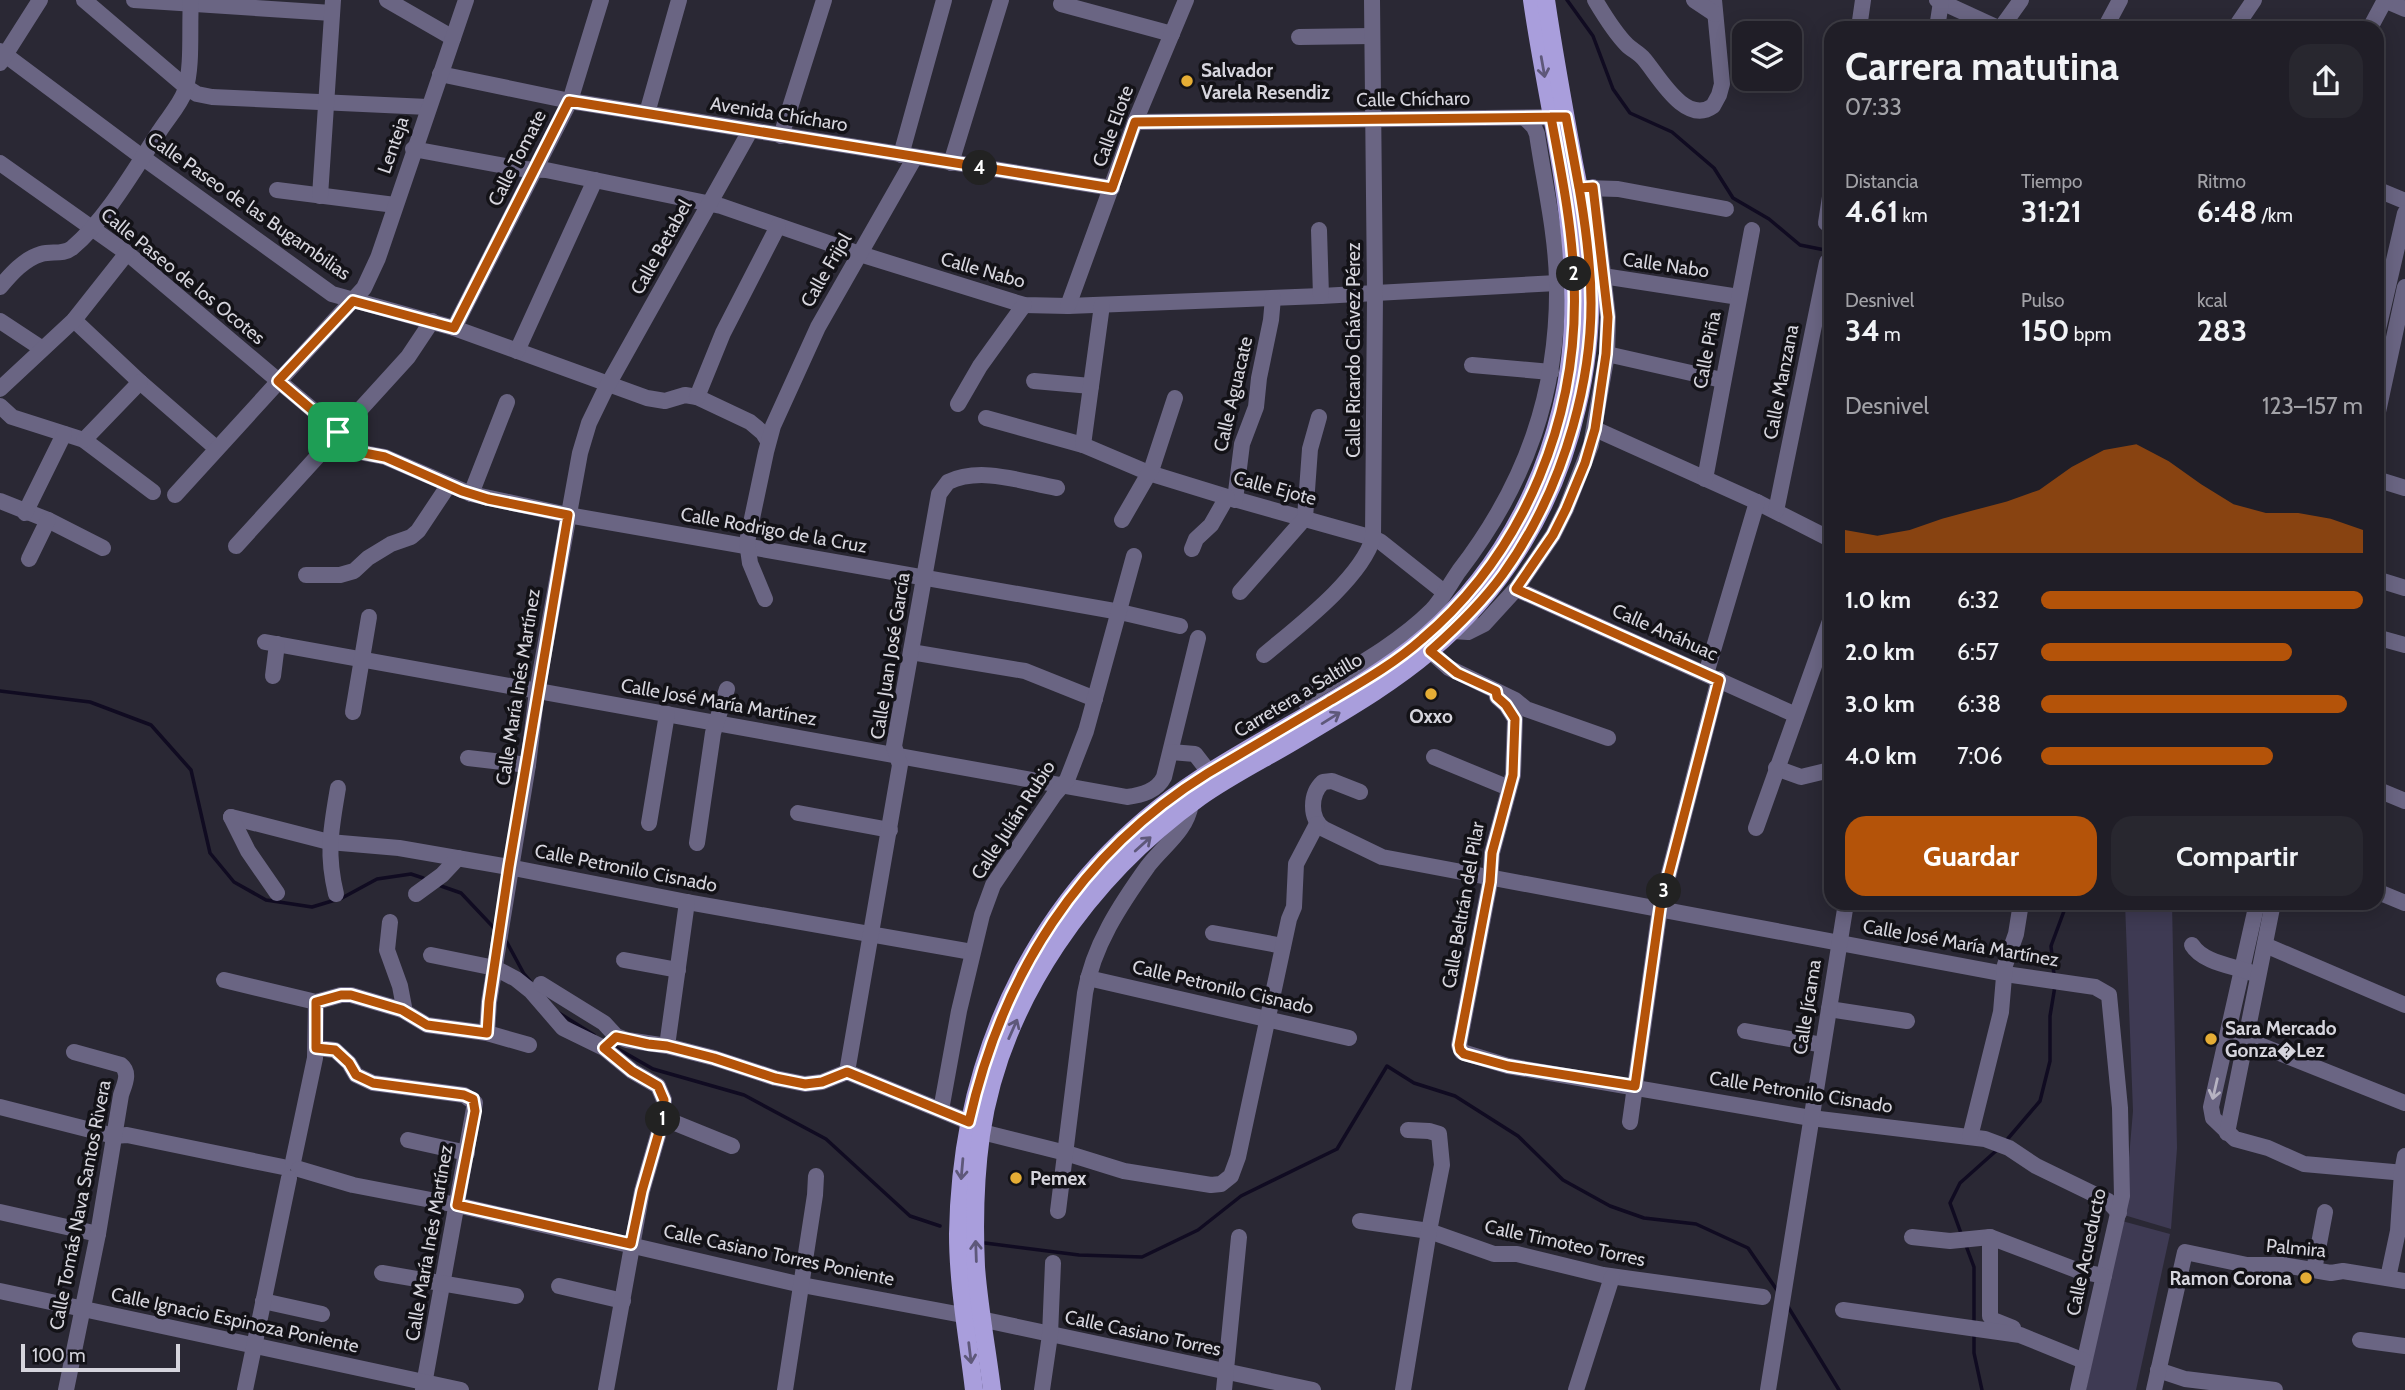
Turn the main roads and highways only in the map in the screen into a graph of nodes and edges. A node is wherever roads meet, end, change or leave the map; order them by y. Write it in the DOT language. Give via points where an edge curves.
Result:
graph roads {
  1 [pos="1532,0"];
  2 [pos="1546,0"];
  3 [pos="1558,117"];
  4 [pos="1183,800"];
  5 [pos="973,1317"];
  6 [pos="974,1390"];
  7 [pos="992,1390"];
  1 -- 3 [label="main road, Carretera a Saltillo, one-way"];
  2 -- 3 [label="main road, Carretera a Saltillo"];
  3 -- 4 [label="main road, Carretera a Saltillo" via="1574,283 1569,365 1554,435 1527,506 1490,567 1439,624 1393,651 1311,712 1209,772"];
  4 -- 3 [label="main road, Carretera a Saltillo, one-way" via="1373,692 1430,651 1502,576 1540,513 1577,408 1596,271 1586,187"];
  4 -- 5 [label="main road, Carretera a Saltillo" via="1133,830 1071,894 1013,988 994,1034 979,1076 975,1127 963,1162 958,1232"];
  5 -- 6 [label="main road, Carretera a Saltillo, one-way"];
  5 -- 7 [label="main road, Carretera a Saltillo"];
}
